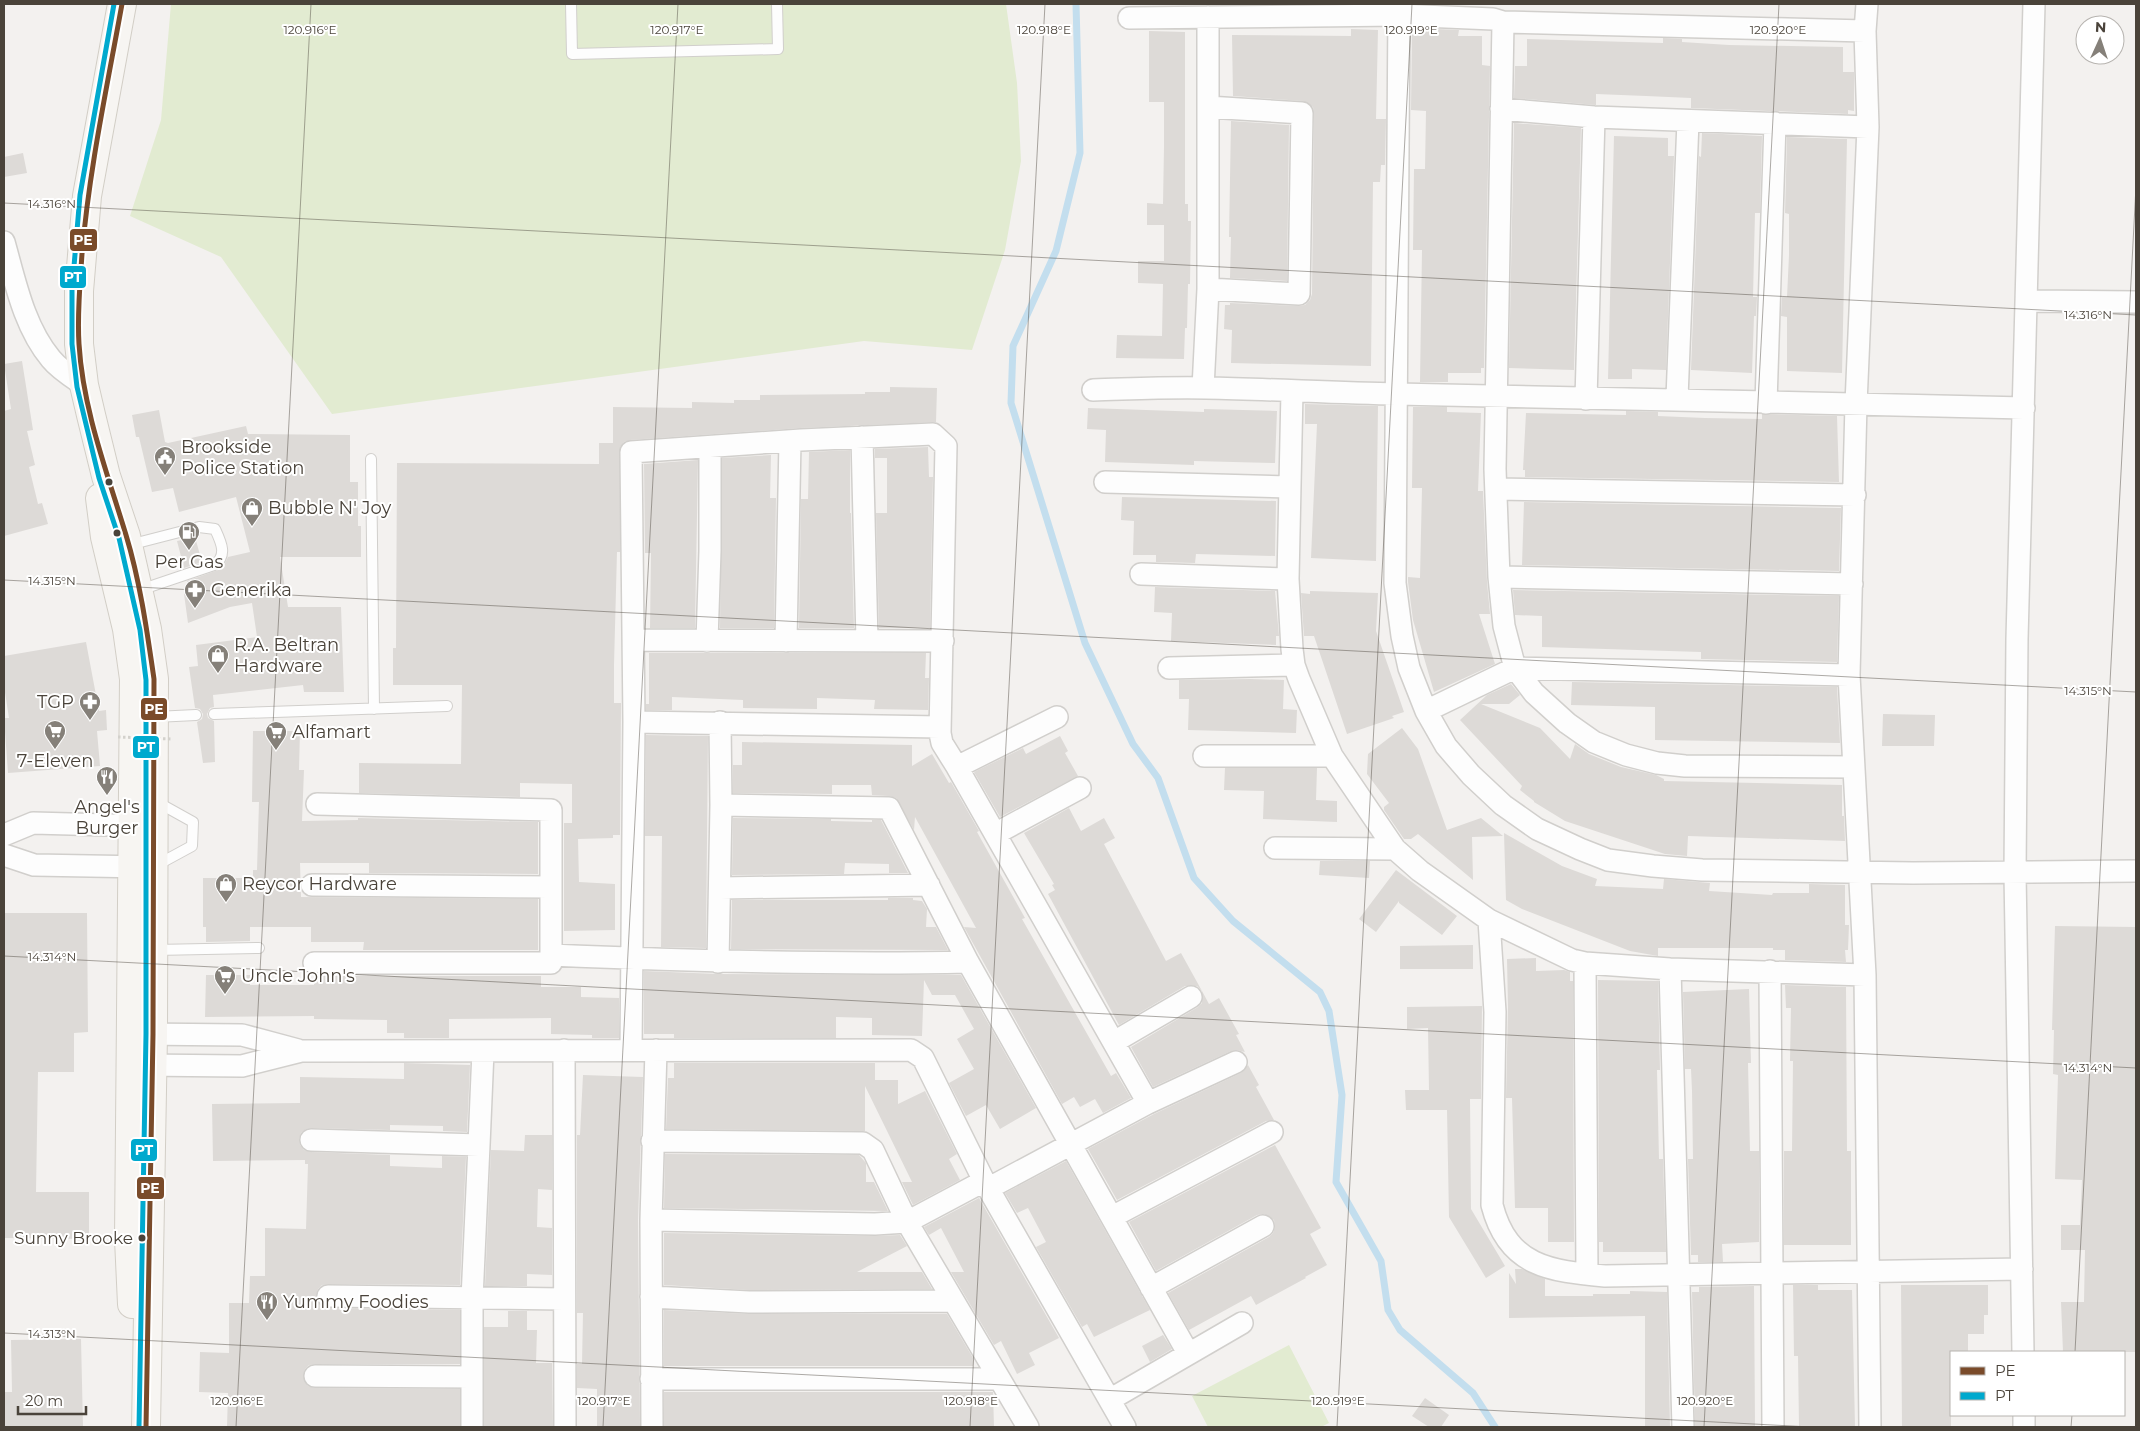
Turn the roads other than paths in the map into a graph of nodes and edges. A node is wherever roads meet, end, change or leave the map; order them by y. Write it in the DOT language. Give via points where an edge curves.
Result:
graph roads {
  1 [pos="122,4"];
  2 [pos="571,4"];
  3 [pos="777,4"];
  4 [pos="1867,4"];
  5 [pos="2034,4"];
  6 [pos="1399,10"];
  7 [pos="1496,15"];
  8 [pos="1208,17"];
  9 [pos="1129,18"];
  10 [pos="1865,31"];
  11 [pos="1208,107"];
  12 [pos="1501,109"];
  13 [pos="1594,116"];
  14 [pos="1688,121"];
  15 [pos="1776,123"];
  16 [pos="1868,127"];
  17 [pos="4,242"];
  18 [pos="1208,289"];
  19 [pos="2027,301"];
  20 [pos="2136,302"];
  21 [pos="84,385"];
  22 [pos="1203,388"];
  23 [pos="1094,390"];
  24 [pos="1292,391"];
  25 [pos="1396,394"];
  26 [pos="1497,395"];
  27 [pos="1677,398"];
  28 [pos="1586,399"];
  29 [pos="1766,403"];
  30 [pos="1856,404"];
  31 [pos="2024,408"];
  32 [pos="862,437"];
  33 [pos="790,441"];
  34 [pos="710,447"];
  35 [pos="371,459"];
  36 [pos="1105,482"];
  37 [pos="1289,487"];
  38 [pos="1497,489"];
  39 [pos="1855,495"];
  40 [pos="118,547"];
  41 [pos="1142,574"];
  42 [pos="1499,577"];
  43 [pos="1288,579"];
  44 [pos="1852,584"];
  45 [pos="129,592"];
  46 [pos="634,640"];
  47 [pos="707,641"];
  48 [pos="786,641"];
  49 [pos="867,641"];
  50 [pos="943,641"];
  51 [pos="1294,666"];
  52 [pos="1169,668"];
  53 [pos="1515,668"];
  54 [pos="1849,675"];
  55 [pos="447,706"];
  56 [pos="374,709"];
  57 [pos="1426,712"];
  58 [pos="214,714"];
  59 [pos="196,715"];
  60 [pos="154,717"];
  61 [pos="1057,717"];
  62 [pos="634,722"];
  63 [pos="720,722"];
  64 [pos="940,727"];
  65 [pos="1204,756"];
  66 [pos="1332,756"];
  67 [pos="1853,767"];
  68 [pos="957,768"];
  69 [pos="1080,788"];
  70 [pos="317,804"];
  71 [pos="721,805"];
  72 [pos="147,817"];
  73 [pos="995,834"];
  74 [pos="4,835"];
  75 [pos="1275,848"];
  76 [pos="1395,849"];
  77 [pos="4,855"];
  78 [pos="144,867"];
  79 [pos="1860,871"];
  80 [pos="2136,871"];
  81 [pos="2016,873"];
  82 [pos="312,885"];
  83 [pos="929,885"];
  84 [pos="551,887"];
  85 [pos="720,888"];
  86 [pos="1488,920"];
  87 [pos="259,948"];
  88 [pos="143,949"];
  89 [pos="551,955"];
  90 [pos="632,959"];
  91 [pos="718,962"];
  92 [pos="968,962"];
  93 [pos="314,963"];
  94 [pos="1585,963"];
  95 [pos="1670,969"];
  96 [pos="1770,971"];
  97 [pos="1865,975"];
  98 [pos="1191,997"];
  99 [pos="142,1034"];
  100 [pos="1114,1042"];
  101 [pos="483,1050"];
  102 [pos="564,1050"];
  103 [pos="630,1050"];
  104 [pos="656,1050"];
  105 [pos="301,1051"];
  106 [pos="1236,1062"];
  107 [pos="142,1065"];
  108 [pos="1148,1103"];
  109 [pos="1272,1132"];
  110 [pos="311,1140"];
  111 [pos="652,1141"];
  112 [pos="1072,1144"];
  113 [pos="479,1145"];
  114 [pos="987,1185"];
  115 [pos="1112,1217"];
  116 [pos="651,1220"];
  117 [pos="907,1222"];
  118 [pos="1263,1226"];
  119 [pos="2022,1269"];
  120 [pos="1771,1272"];
  121 [pos="1867,1272"];
  122 [pos="1587,1274"];
  123 [pos="1679,1274"];
  124 [pos="1151,1288"];
  125 [pos="328,1296"];
  126 [pos="651,1297"];
  127 [pos="472,1299"];
  128 [pos="564,1299"];
  129 [pos="952,1301"];
  130 [pos="1242,1323"];
  131 [pos="2023,1351"];
  132 [pos="1188,1353"];
  133 [pos="315,1376"];
  134 [pos="472,1377"];
  135 [pos="651,1378"];
  136 [pos="998,1379"];
  137 [pos="1111,1399"];
  138 [pos="138,1427"];
  139 [pos="146,1427"];
  140 [pos="472,1427"];
  141 [pos="565,1427"];
  142 [pos="652,1427"];
  143 [pos="1028,1427"];
  144 [pos="1125,1427"];
  145 [pos="1683,1427"];
  146 [pos="1772,1427"];
  147 [pos="1870,1427"];
  1 -- 21 [label="main road" via="87,196 79,291 79,344"];
  2 -- 3 [label="lane" via="572,54 778,49"];
  4 -- 10 [label="street"];
  5 -- 19 [label="street"];
  6 -- 7 [label="street"];
  6 -- 8 [label="street"];
  6 -- 25 [label="street"];
  7 -- 10 [label="street"];
  7 -- 12 [label="street"];
  8 -- 9 [label="street"];
  8 -- 11 [label="street"];
  10 -- 16 [label="street"];
  11 -- 18 [label="street"];
  11 -- 18 [label="street" via="1302,113 1299,294"];
  12 -- 13 [label="street"];
  12 -- 26 [label="street"];
  13 -- 14 [label="street"];
  13 -- 28 [label="street"];
  14 -- 15 [label="street"];
  14 -- 27 [label="street"];
  15 -- 16 [label="street"];
  15 -- 29 [label="street"];
  16 -- 30 [label="street"];
  17 -- 21 [label="street" via="34,332 50,359"];
  18 -- 22 [label="street"];
  19 -- 20 [label="street"];
  19 -- 31 [label="street"];
  21 -- 40 [label="main road" via="90,428"];
  22 -- 23 [label="street"];
  22 -- 24 [label="street"];
  24 -- 25 [label="street"];
  24 -- 37 [label="street"];
  25 -- 26 [label="street"];
  25 -- 57 [label="street" via="1395,583 1409,668"];
  26 -- 28 [label="street"];
  26 -- 38 [label="street"];
  27 -- 28 [label="street"];
  27 -- 29 [label="street"];
  29 -- 30 [label="street"];
  30 -- 31 [label="street"];
  30 -- 39 [label="street"];
  31 -- 81 [label="street" via="2017,639"];
  32 -- 33 [label="street"];
  32 -- 49 [label="street"];
  32 -- 50 [label="street" via="933,434 946,446"];
  33 -- 34 [label="street"];
  33 -- 48 [label="street"];
  34 -- 46 [label="street" via="631,452"];
  34 -- 47 [label="street"];
  35 -- 56 [label="lane"];
  36 -- 37 [label="street"];
  37 -- 43 [label="street"];
  38 -- 39 [label="street"];
  38 -- 42 [label="street"];
  39 -- 44 [label="street"];
  40 -- 45 [label="main road"];
  40 -- 45 [label="lane" via="207,527 215,530 223,554 214,565"];
  41 -- 43 [label="street"];
  42 -- 44 [label="street"];
  42 -- 53 [label="street" via="1504,626"];
  43 -- 51 [label="street"];
  44 -- 54 [label="street"];
  45 -- 60 [label="main road" via="147,629"];
  45 -- 72 [label="main road" via="127,629"];
  46 -- 47 [label="street"];
  46 -- 62 [label="street"];
  47 -- 48 [label="street"];
  48 -- 49 [label="street"];
  49 -- 50 [label="street"];
  50 -- 64 [label="street"];
  51 -- 52 [label="street"];
  51 -- 66 [label="street"];
  53 -- 54 [label="street"];
  53 -- 57 [label="street"];
  53 -- 67 [label="street" via="1534,694 1567,723 1594,742 1626,756 1657,764 1685,766"];
  54 -- 67 [label="street"];
  55 -- 56 [label="lane"];
  56 -- 58 [label="lane"];
  57 -- 79 [label="street" via="1446,746 1503,805 1537,829 1608,860 1702,870"];
  59 -- 60 [label="lane"];
  60 -- 72 [label="main road"];
  61 -- 68 [label="street"];
  62 -- 63 [label="street"];
  62 -- 90 [label="street"];
  63 -- 64 [label="street"];
  63 -- 71 [label="street"];
  64 -- 68 [label="street" via="942,743"];
  65 -- 66 [label="street"];
  66 -- 76 [label="street"];
  67 -- 79 [label="street"];
  68 -- 73 [label="street"];
  69 -- 73 [label="street"];
  70 -- 84 [label="street" via="551,810"];
  71 -- 83 [label="street" via="890,808"];
  71 -- 85 [label="street"];
  72 -- 74 [label="street" via="33,823"];
  72 -- 78 [label="main road"];
  72 -- 78 [label="lane" via="193,822 192,846"];
  73 -- 100 [label="street"];
  75 -- 76 [label="street"];
  76 -- 86 [label="street"];
  77 -- 78 [label="street" via="34,865"];
  78 -- 88 [label="main road"];
  79 -- 81 [label="street"];
  79 -- 97 [label="street"];
  80 -- 81 [label="street"];
  81 -- 119 [label="street"];
  82 -- 84 [label="street"];
  83 -- 85 [label="street"];
  83 -- 92 [label="street"];
  84 -- 89 [label="street"];
  85 -- 91 [label="street"];
  86 -- 94 [label="street" via="1572,960"];
  86 -- 122 [label="street" via="1496,1012 1492,1205 1495,1217 1503,1234 1535,1264 1558,1271"];
  87 -- 88 [label="lane"];
  88 -- 99 [label="main road"];
  89 -- 90 [label="street"];
  89 -- 93 [label="street" via="551,963"];
  90 -- 91 [label="street"];
  90 -- 103 [label="street"];
  91 -- 92 [label="street"];
  92 -- 112 [label="street"];
  94 -- 95 [label="street"];
  94 -- 122 [label="street"];
  95 -- 96 [label="street"];
  95 -- 123 [label="street"];
  96 -- 97 [label="street"];
  96 -- 120 [label="street"];
  97 -- 121 [label="street"];
  98 -- 100 [label="street"];
  99 -- 105 [label="street" via="242,1035"];
  99 -- 107 [label="main road"];
  100 -- 108 [label="street"];
  101 -- 102 [label="street"];
  101 -- 105 [label="street"];
  101 -- 113 [label="street"];
  102 -- 103 [label="street"];
  102 -- 128 [label="street"];
  103 -- 104 [label="street"];
  104 -- 111 [label="street"];
  104 -- 114 [label="street" via="911,1050 923,1058"];
  105 -- 107 [label="street" via="242,1066"];
  106 -- 108 [label="street"];
  107 -- 138 [label="main road" via="129,1239"];
  107 -- 139 [label="main road"];
  108 -- 112 [label="street"];
  109 -- 115 [label="street"];
  110 -- 113 [label="street"];
  111 -- 116 [label="street"];
  111 -- 117 [label="street" via="863,1144 873,1150"];
  112 -- 114 [label="street"];
  112 -- 115 [label="street"];
  113 -- 127 [label="street"];
  114 -- 117 [label="street"];
  114 -- 137 [label="street"];
  115 -- 124 [label="street"];
  116 -- 117 [label="street"];
  116 -- 126 [label="street"];
  117 -- 129 [label="street"];
  118 -- 124 [label="street"];
  119 -- 121 [label="street"];
  119 -- 131 [label="street"];
  120 -- 121 [label="street"];
  120 -- 123 [label="street"];
  120 -- 146 [label="street"];
  121 -- 147 [label="street"];
  122 -- 123 [label="street"];
  123 -- 145 [label="street"];
  124 -- 132 [label="street"];
  125 -- 127 [label="street"];
  126 -- 129 [label="street" via="750,1302"];
  126 -- 135 [label="street"];
  127 -- 128 [label="street"];
  127 -- 134 [label="street"];
  128 -- 141 [label="street"];
  129 -- 136 [label="street"];
  130 -- 132 [label="street"];
  132 -- 137 [label="street"];
  133 -- 134 [label="street"];
  134 -- 140 [label="street"];
  135 -- 136 [label="street"];
  135 -- 142 [label="street"];
  136 -- 143 [label="street"];
  137 -- 144 [label="street"];
}
